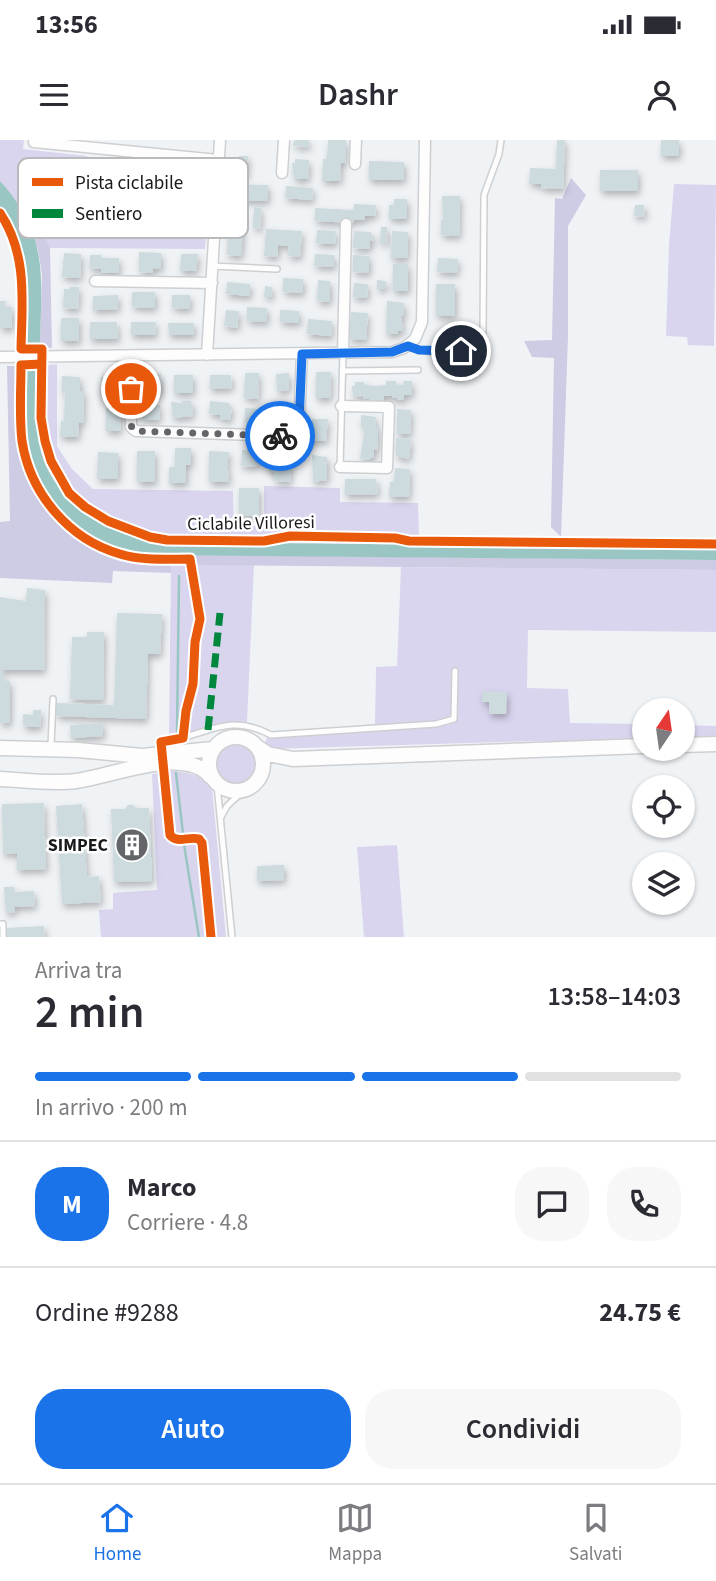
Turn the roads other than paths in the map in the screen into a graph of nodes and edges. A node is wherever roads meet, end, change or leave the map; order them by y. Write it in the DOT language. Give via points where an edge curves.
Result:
graph roads {
  1 [pos="220,140"];
  2 [pos="284,140"];
  3 [pos="356,140"];
  4 [pos="425,140"];
  5 [pos="501,140"];
  6 [pos="34,142"];
  7 [pos="198,158"];
  8 [pos="218,158"];
  9 [pos="355,164"];
  10 [pos="282,173"];
  11 [pos="346,224"];
  12 [pos="214,238"];
  13 [pos="212,266"];
  14 [pos="277,270"];
  15 [pos="94,281"];
  16 [pos="212,283"];
  17 [pos="408,346"];
  18 [pos="342,353"];
  19 [pos="302,354"];
  20 [pos="207,355"];
  21 [pos="132,356"];
  22 [pos="0,357"];
  23 [pos="418,370"];
  24 [pos="342,371"];
  25 [pos="341,406"];
  26 [pos="297,432"];
  27 [pos="307,445"];
  28 [pos="340,467"];
  29 [pos="455,671"];
  30 [pos="53,699"];
  31 [pos="161,742"];
  32 [pos="716,744"];
  33 [pos="695,745"];
  34 [pos="256,746"];
  35 [pos="632,746"];
  36 [pos="0,748"];
  37 [pos="51,749"];
  38 [pos="213,749"];
  39 [pos="181,759"];
  40 [pos="293,759"];
  41 [pos="260,777"];
  42 [pos="0,779"];
  43 [pos="214,780"];
  44 [pos="243,791"];
  45 [pos="220,817"];
  46 [pos="0,925"];
  47 [pos="3,937"];
  48 [pos="232,937"];
  1 -- 8 [label="street"];
  2 -- 10 [label="street"];
  3 -- 9 [label="street"];
  4 -- 17 [label="street" via="422,322"];
  5 -- 17 [label="lane" via="484,195 480,346 461,351"];
  6 -- 7 [label="street"];
  11 -- 18 [label="street"];
  12 -- 13 [label="street"];
  13 -- 14 [label="lane"];
  13 -- 16 [label="street"];
  15 -- 16 [label="street"];
  16 -- 20 [label="street"];
  17 -- 18 [label="street" via="392,352"];
  18 -- 19 [label="street"];
  18 -- 24 [label="lane"];
  19 -- 20 [label="street"];
  19 -- 26 [label="street"];
  20 -- 21 [label="street"];
  21 -- 22 [label="street"];
  21 -- 26 [label="street" via="131,426 136,431 288,436"];
  23 -- 24 [label="lane"];
  24 -- 25 [label="lane"];
  25 -- 28 [label="lane"];
  25 -- 28 [label="street" via="389,408 387,468"];
  26 -- 27 [label="lane"];
  29 -- 31 [label="lane" via="454,719 436,724 271,735 238,723"];
  30 -- 37 [label="lane"];
  32 -- 33 [label="main road"];
  34 -- 38 [label="main road" via="234,737"];
  34 -- 40 [label="main road" via="268,754"];
  34 -- 41 [label="main road" via="263,761"];
  35 -- 40 [label="main road"];
  36 -- 37 [label="main road"];
  37 -- 39 [label="main road"];
  38 -- 39 [label="main road"];
  38 -- 43 [label="main road" via="208,762"];
  39 -- 42 [label="main road" via="75,782"];
  39 -- 43 [label="main road" via="205,769"];
  40 -- 41 [label="main road"];
  41 -- 44 [label="main road"];
  43 -- 44 [label="main road" via="234,792"];
  43 -- 45 [label="lane"];
  44 -- 45 [label="lane"];
  45 -- 48 [label="lane"];
  46 -- 47 [label="lane"];
}
